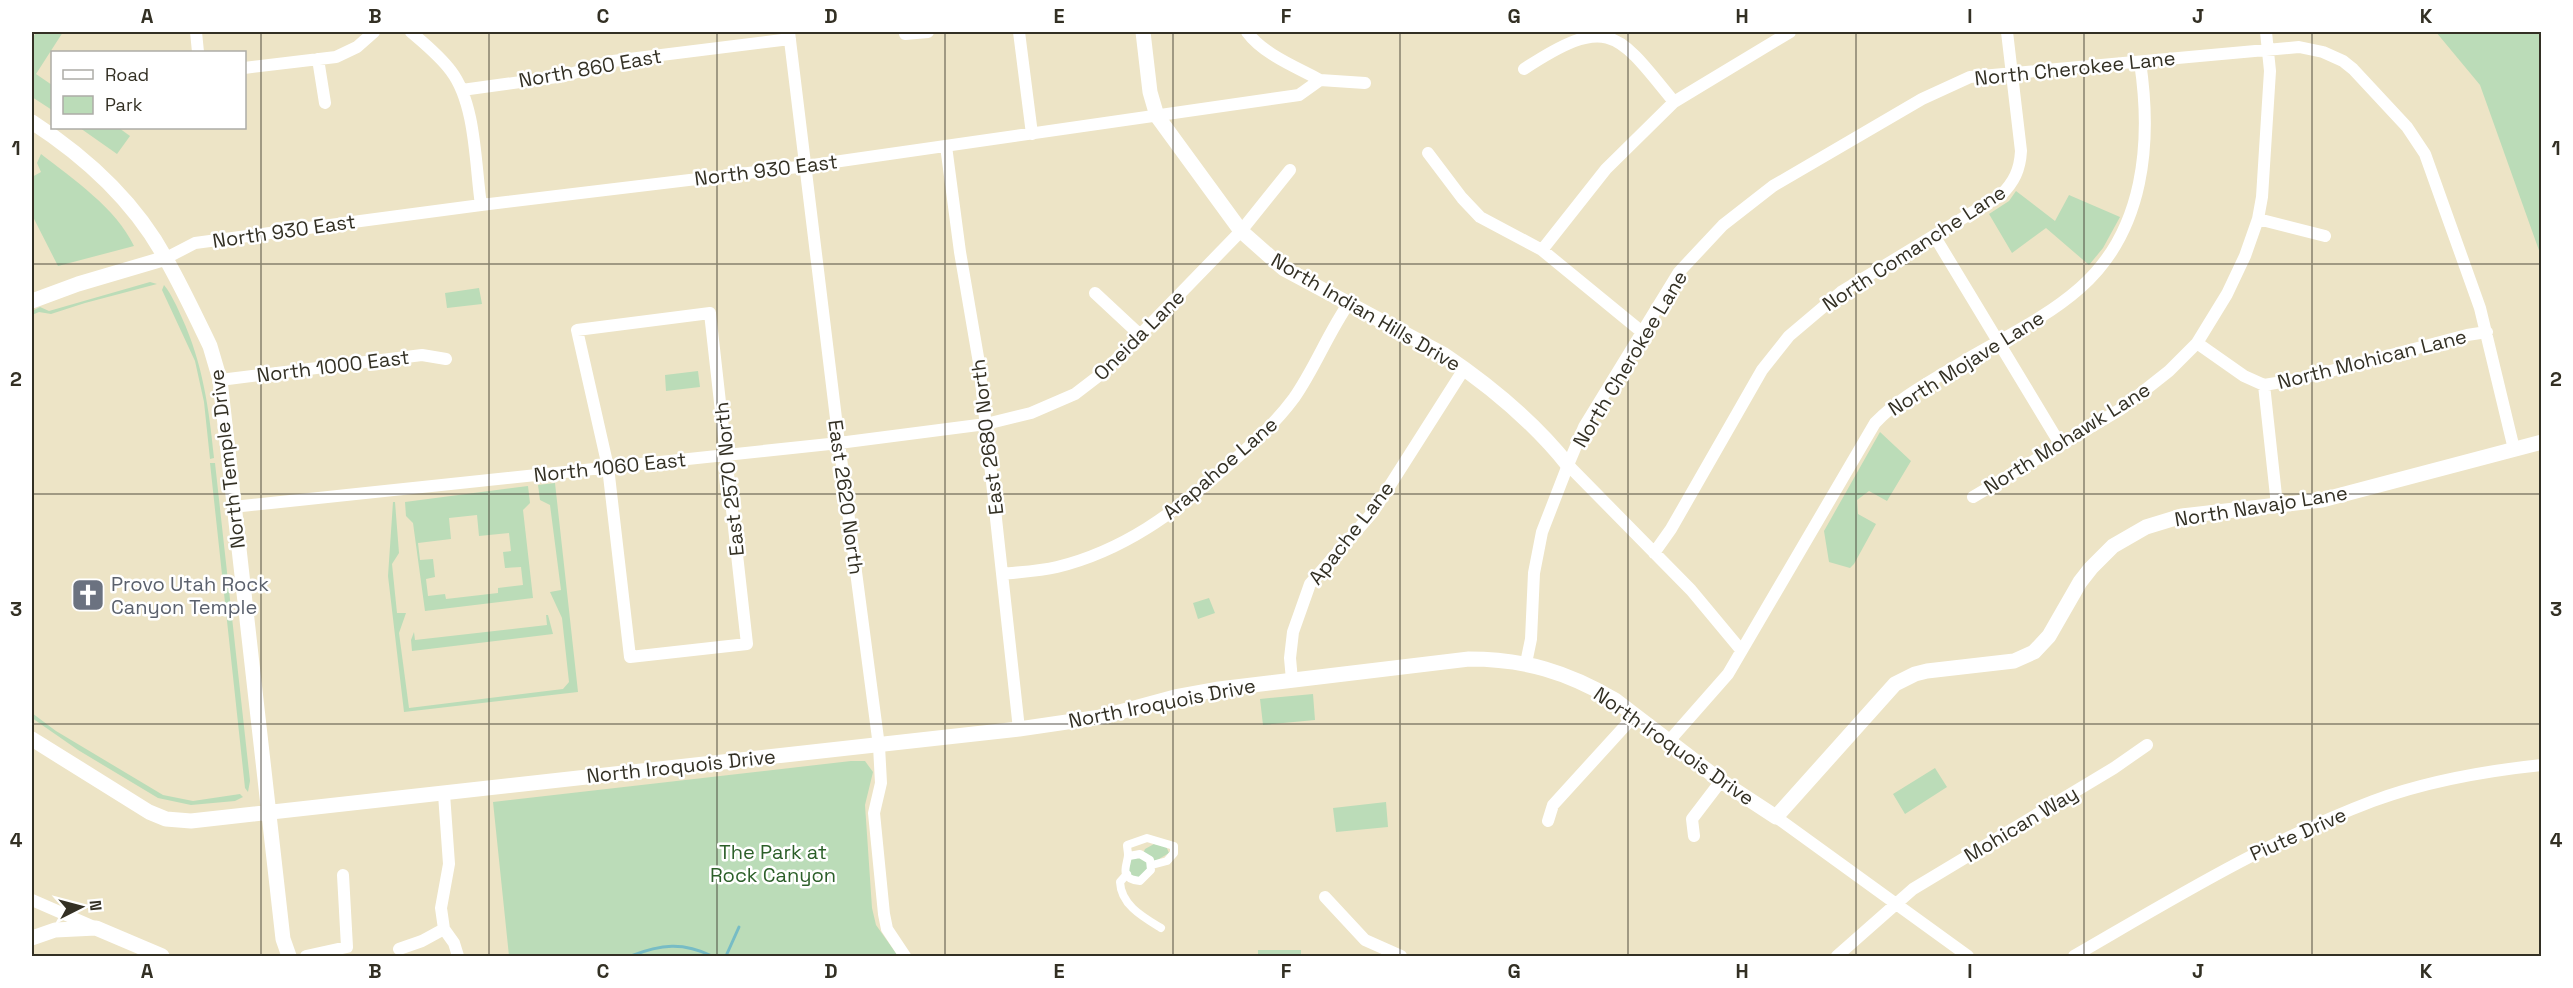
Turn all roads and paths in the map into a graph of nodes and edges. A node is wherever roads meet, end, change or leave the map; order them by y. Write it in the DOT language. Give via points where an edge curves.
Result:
graph roads {
  1 [pos="196,32"];
  2 [pos="374,32"];
  3 [pos="411,32"];
  4 [pos="928,32"];
  5 [pos="1019,32"];
  6 [pos="1143,32"];
  7 [pos="1247,32"];
  8 [pos="1790,32"];
  9 [pos="2007,32"];
  10 [pos="2266,32"];
  11 [pos="905,33"];
  12 [pos="790,35"];
  13 [pos="2268,49"];
  14 [pos="198,51"];
  15 [pos="318,59"];
  16 [pos="2139,62"];
  17 [pos="246,68"];
  18 [pos="1524,69"];
  19 [pos="2012,74"];
  20 [pos="1320,80"];
  21 [pos="1365,84"];
  22 [pos="462,90"];
  23 [pos="1674,102"];
  24 [pos="325,103"];
  25 [pos="1156,116"];
  26 [pos="32,122"];
  27 [pos="1032,134"];
  28 [pos="946,146"];
  29 [pos="1428,153"];
  30 [pos="806,166"];
  31 [pos="1290,170"];
  32 [pos="481,205"];
  33 [pos="2258,219"];
  34 [pos="1241,231"];
  35 [pos="2325,236"];
  36 [pos="1935,237"];
  37 [pos="1542,250"];
  38 [pos="166,258"];
  39 [pos="1095,293"];
  40 [pos="32,301"];
  41 [pos="1349,303"];
  42 [pos="1642,332"];
  43 [pos="2487,332"];
  44 [pos="1139,334"];
  45 [pos="1999,340"];
  46 [pos="2197,343"];
  47 [pos="446,359"];
  48 [pos="1464,369"];
  49 [pos="220,380"];
  50 [pos="2264,385"];
  51 [pos="986,424"];
  52 [pos="2541,442"];
  53 [pos="839,443"];
  54 [pos="2060,444"];
  55 [pos="2514,449"];
  56 [pos="726,455"];
  57 [pos="1568,465"];
  58 [pos="608,468"];
  59 [pos="1973,497"];
  60 [pos="2277,505"];
  61 [pos="233,507"];
  62 [pos="1653,553"];
  63 [pos="1003,574"];
  64 [pos="1741,650"];
  65 [pos="1526,663"];
  66 [pos="1292,680"];
  67 [pos="1635,715"];
  68 [pos="1019,729"];
  69 [pos="32,739"];
  70 [pos="1669,741"];
  71 [pos="2147,745"];
  72 [pos="879,746"];
  73 [pos="2541,765"];
  74 [pos="1721,781"];
  75 [pos="444,794"];
  76 [pos="268,814"];
  77 [pos="1776,817"];
  78 [pos="1548,821"];
  79 [pos="1694,836"];
  80 [pos="1129,856"];
  81 [pos="1152,865"];
  82 [pos="1127,874"];
  83 [pos="343,875"];
  84 [pos="1325,897"];
  85 [pos="32,900"];
  86 [pos="1895,903"];
  87 [pos="96,928"];
  88 [pos="1161,928"];
  89 [pos="444,929"];
  90 [pos="32,938"];
  91 [pos="399,949"];
  92 [pos="162,957"];
  93 [pos="289,957"];
  94 [pos="306,957"];
  95 [pos="458,957"];
  96 [pos="904,957"];
  97 [pos="1401,957"];
  98 [pos="1837,957"];
  99 [pos="1968,957"];
  100 [pos="2074,957"];
  1 -- 14 [label="street"];
  2 -- 15 [label="street" via="357,47 336,57"];
  3 -- 22 [label="street" via="440,58"];
  4 -- 11 [label="street"];
  5 -- 27 [label="street"];
  6 -- 25 [label="street"];
  7 -- 20 [label="street" via="1277,56"];
  8 -- 23 [label="street"];
  9 -- 19 [label="street, North Comanche Lane"];
  10 -- 13 [label="street"];
  12 -- 22 [label="street, North 860 East" via="613,61 564,76"];
  12 -- 30 [label="street, East 2620 North"];
  13 -- 16 [label="street, North Cherokee Lane"];
  13 -- 33 [label="street, North Mohawk Lane" via="2270,71"];
  13 -- 43 [label="street, North Cherokee Lane" via="2312,49 2343,61 2407,127 2430,164"];
  15 -- 17 [label="street"];
  15 -- 24 [label="street"];
  16 -- 19 [label="street, North Cherokee Lane"];
  16 -- 45 [label="street, North Mojave Lane" via="2144,160 2138,195 2124,232 2109,256 2079,289"];
  18 -- 23 [label="street" via="1577,40 1602,36 1636,54"];
  19 -- 36 [label="street, North Comanche Lane" via="2021,151 2014,180 2001,195"];
  19 -- 42 [label="street, North Cherokee Lane" via="1970,77 1947,87 1773,186 1740,211 1679,272"];
  20 -- 21 [label="street"];
  20 -- 25 [label="street, North 930 East" via="1299,95"];
  22 -- 32 [label="street"];
  23 -- 37 [label="street" via="1606,169"];
  25 -- 27 [label="street, North 930 East"];
  25 -- 34 [label="street, North Indian Hills Drive"];
  26 -- 38 [label="street, North Temple Drive" via="109,183 142,221"];
  27 -- 28 [label="street, North 930 East"];
  28 -- 30 [label="street, North 930 East"];
  28 -- 51 [label="street, East 2680 North"];
  29 -- 37 [label="street" via="1480,217"];
  30 -- 32 [label="street, North 930 East"];
  30 -- 53 [label="street, East 2620 North"];
  31 -- 34 [label="street, Oneida Lane"];
  32 -- 38 [label="street, North 930 East" via="195,243"];
  33 -- 35 [label="street"];
  33 -- 46 [label="street, North Mohawk Lane" via="2232,285"];
  34 -- 41 [label="street, North Indian Hills Drive" via="1284,269"];
  34 -- 44 [label="street, Oneida Lane"];
  36 -- 45 [label="street"];
  36 -- 62 [label="street, North Comanche Lane" via="1841,292 1789,336 1762,370 1671,529"];
  37 -- 42 [label="street"];
  38 -- 40 [label="street"];
  38 -- 49 [label="street, North Temple Drive" via="210,346"];
  39 -- 44 [label="street"];
  41 -- 48 [label="street, North Indian Hills Drive"];
  41 -- 63 [label="street, Arapahoe Lane" via="1305,380 1279,416 1174,512 1099,554 1055,567"];
  42 -- 57 [label="street, North Cherokee Lane" via="1584,427"];
  43 -- 50 [label="street, North Mohican Lane"];
  43 -- 55 [label="street, North Cherokee Lane"];
  44 -- 51 [label="street, Oneida Lane" via="1105,371 1075,394 1031,413"];
  45 -- 54 [label="street"];
  45 -- 64 [label="street, North Mojave Lane" via="1903,398 1875,423"];
  46 -- 50 [label="street, North Mohican Lane"];
  46 -- 54 [label="street, North Mohawk Lane" via="2121,409"];
  47 -- 49 [label="street, North 1000 East" via="422,355"];
  48 -- 57 [label="street, North Indian Hills Drive" via="1536,429"];
  48 -- 66 [label="street, Apache Lane" via="1373,512 1310,584 1293,633"];
  49 -- 61 [label="street, North Temple Drive"];
  50 -- 60 [label="street"];
  51 -- 53 [label="street, North 1060 East"];
  51 -- 63 [label="street, East 2680 North"];
  52 -- 55 [label="street, North Navajo Lane"];
  53 -- 56 [label="street, North 1060 East"];
  53 -- 72 [label="street, East 2620 North"];
  54 -- 59 [label="street, North Mohawk Lane"];
  55 -- 60 [label="street, North Navajo Lane" via="2322,500"];
  56 -- 58 [label="street, North 1060 East"];
  56 -- 58 [label="street, East 2570 North" via="710,313 577,330"];
  56 -- 58 [label="street, East 2570 North" via="747,644 630,657"];
  57 -- 62 [label="street, North Indian Hills Drive"];
  57 -- 65 [label="street, North Cherokee Lane" via="1542,532"];
  58 -- 61 [label="street, North 1060 East"];
  60 -- 77 [label="street, North Navajo Lane" via="2181,516 2128,536 2091,568 2049,636 2034,652 2014,661 1927,671 1895,684"];
  61 -- 76 [label="street, North Temple Drive"];
  62 -- 64 [label="street, North Indian Hills Drive" via="1691,590"];
  63 -- 68 [label="street, East 2680 North"];
  64 -- 70 [label="street, North Mojave Lane" via="1728,674"];
  65 -- 66 [label="street, North Iroquois Drive" via="1469,659"];
  65 -- 67 [label="street, North Iroquois Drive" via="1599,690"];
  66 -- 68 [label="street, North Iroquois Drive" via="1219,688 1101,717"];
  67 -- 70 [label="street, North Iroquois Drive"];
  67 -- 78 [label="street" via="1554,805"];
  68 -- 72 [label="street, North Iroquois Drive"];
  69 -- 76 [label="street, North Iroquois Drive" via="148,812 166,819 191,821"];
  70 -- 74 [label="street, North Iroquois Drive"];
  71 -- 86 [label="street, Mohican Way"];
  72 -- 75 [label="street, North Iroquois Drive"];
  72 -- 96 [label="street, East 2620 North" via="881,783 874,813 884,914 887,929"];
  73 -- 100 [label="street, Piute Drive" via="2442,780 2372,801 2241,859"];
  74 -- 77 [label="street, North Iroquois Drive"];
  74 -- 79 [label="street" via="1692,819"];
  75 -- 76 [label="street, North Iroquois Drive"];
  75 -- 89 [label="street" via="449,844 441,908"];
  76 -- 93 [label="street, North Temple Drive" via="283,939"];
  77 -- 86 [label="street, North Iroquois Drive"];
  80 -- 81 [label="street" via="1140,854"];
  80 -- 81 [label="street" via="1127,845 1140,838 1174,846 1171,858"];
  80 -- 82 [label="street" via="1125,864"];
  81 -- 82 [label="street" via="1148,876 1140,881"];
  82 -- 88 [label="street" via="1120,882 1125,899"];
  83 -- 94 [label="street" via="347,946"];
  84 -- 97 [label="street" via="1365,940"];
  85 -- 87 [label="street"];
  86 -- 98 [label="street, Mohican Way"];
  86 -- 99 [label="street, North Iroquois Drive"];
  87 -- 90 [label="street" via="55,930"];
  87 -- 92 [label="street"];
  89 -- 91 [label="street"];
  89 -- 95 [label="street"];
}
